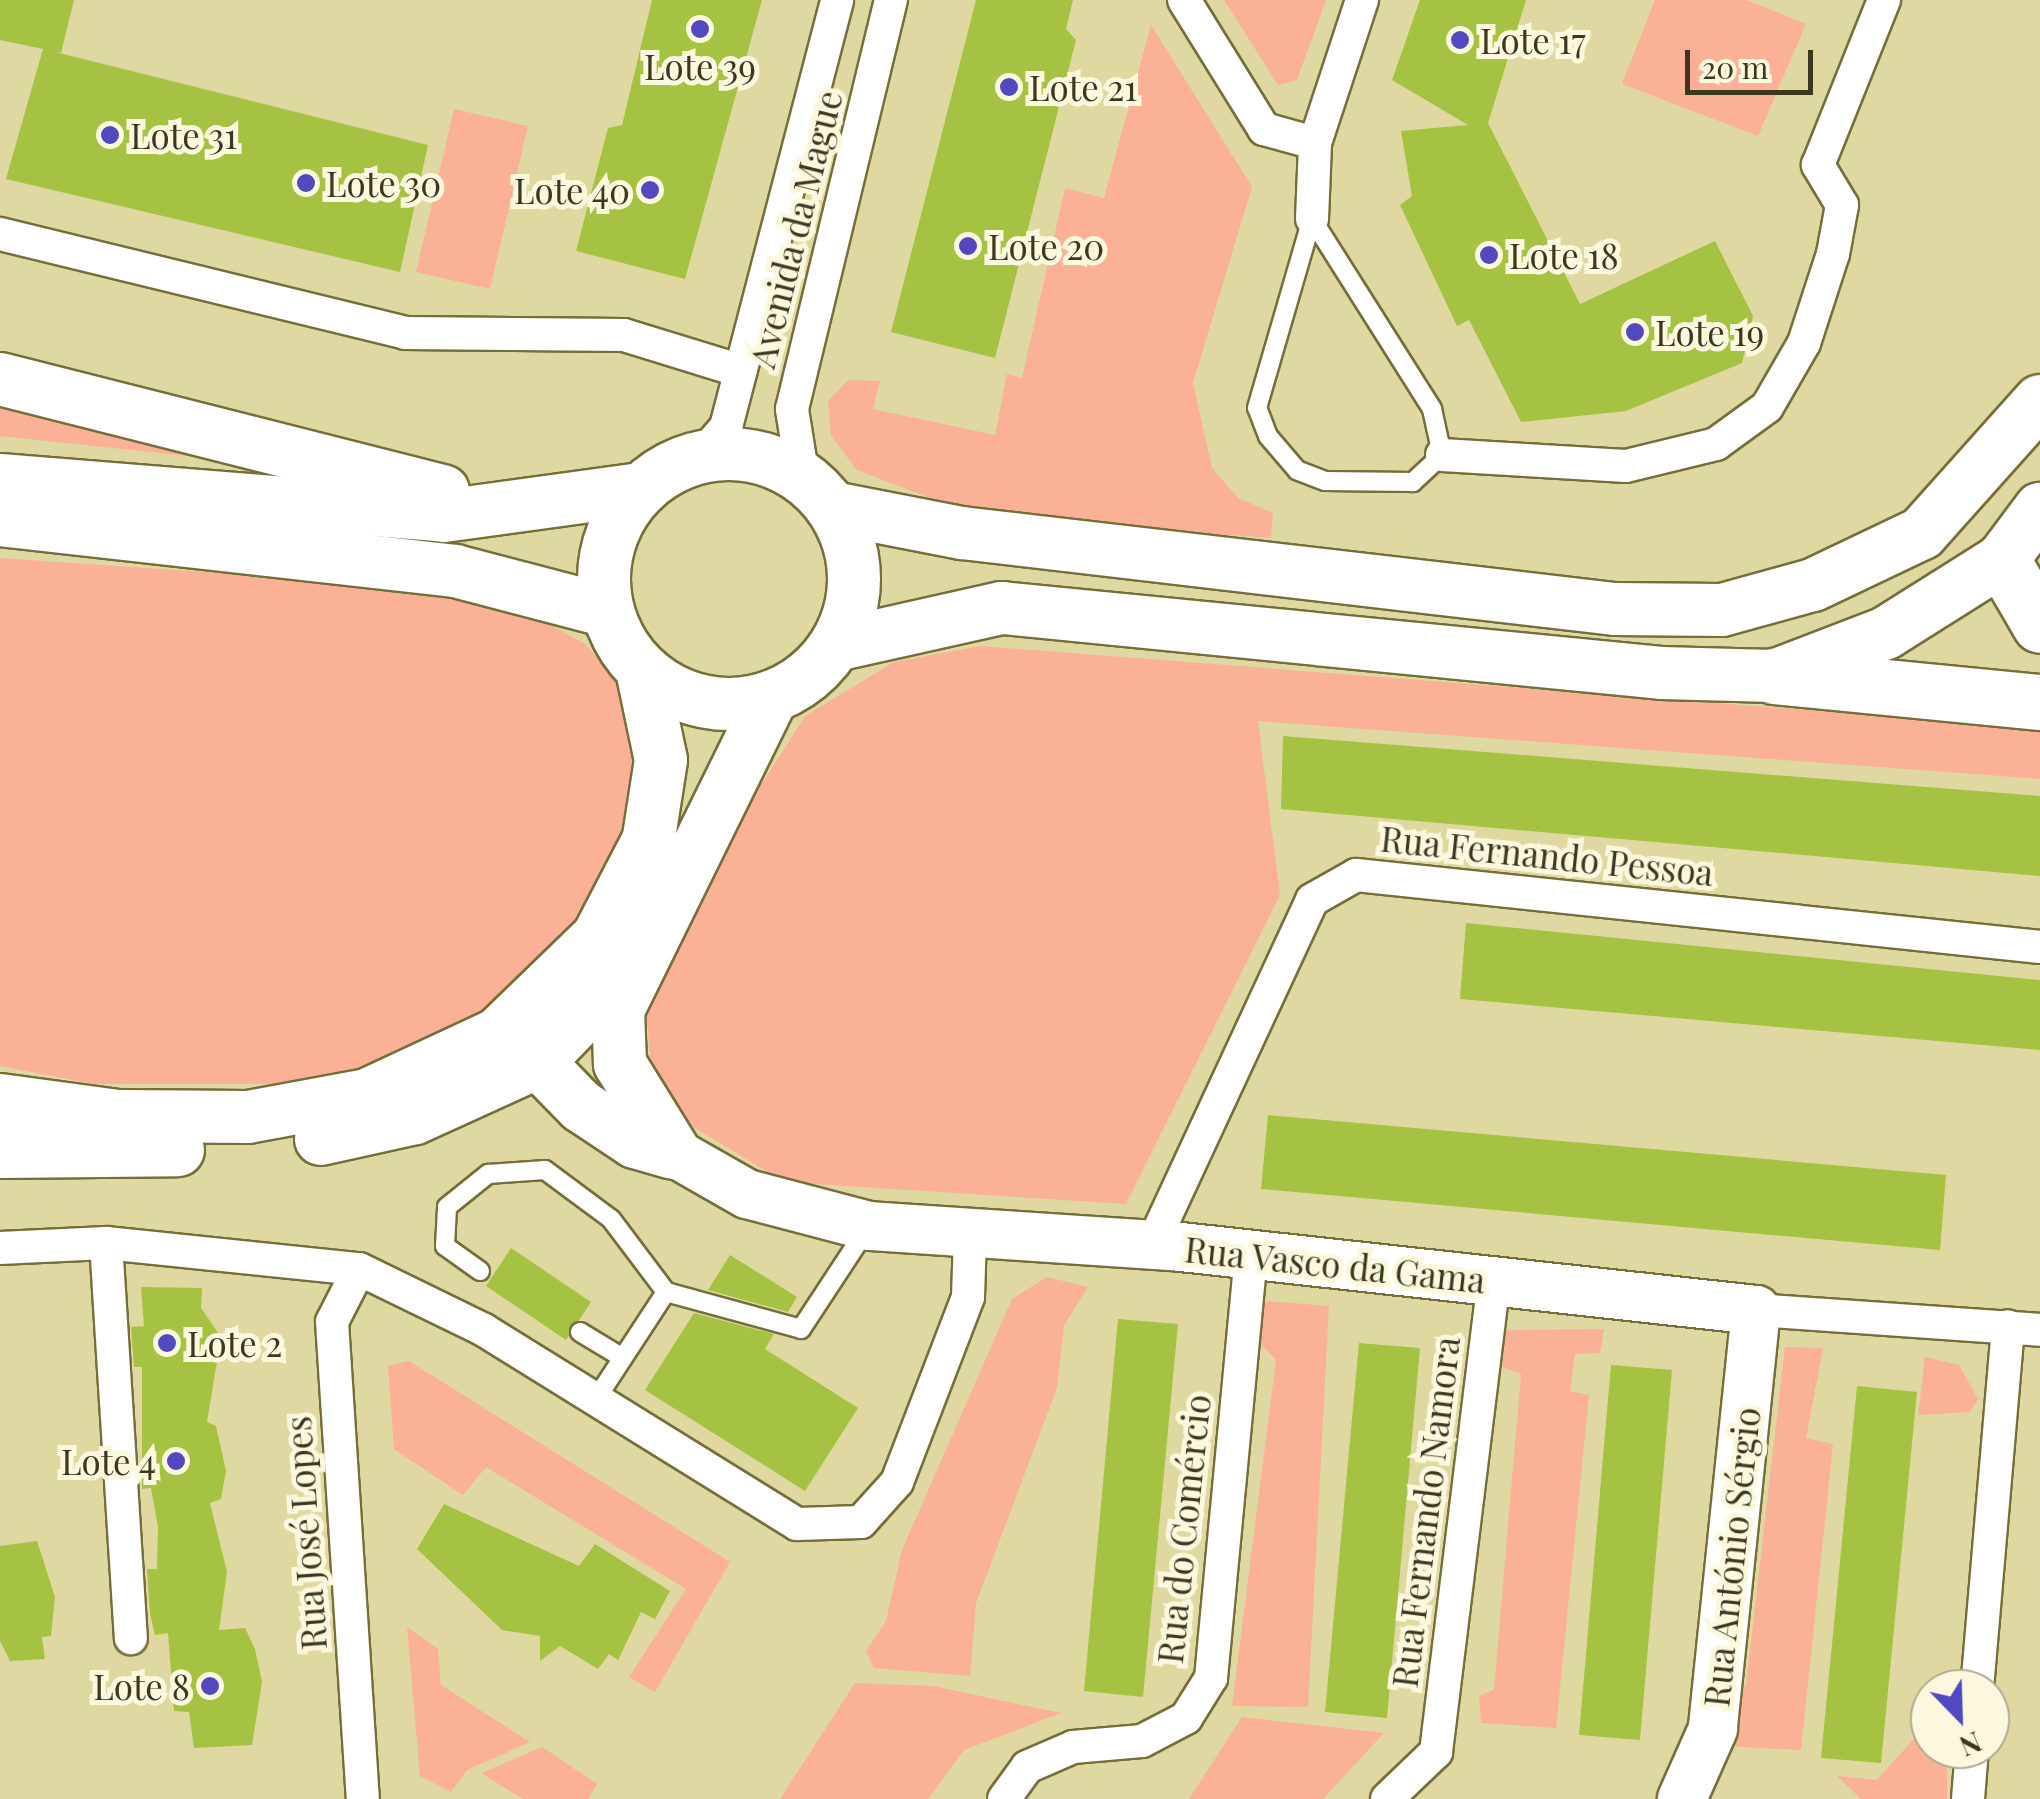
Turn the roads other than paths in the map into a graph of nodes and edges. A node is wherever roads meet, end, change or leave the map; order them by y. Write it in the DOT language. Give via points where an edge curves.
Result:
graph roads {
  1 [pos="837,0"];
  2 [pos="891,0"];
  3 [pos="1184,0"];
  4 [pos="1362,0"];
  5 [pos="1884,0"];
  6 [pos="1314,143"];
  7 [pos="1312,219"];
  8 [pos="0,234"];
  9 [pos="740,371"];
  10 [pos="0,378"];
  11 [pos="2040,401"];
  12 [pos="1442,455"];
  13 [pos="700,457"];
  14 [pos="0,480"];
  15 [pos="642,489"];
  16 [pos="818,493"];
  17 [pos="2040,509"];
  18 [pos="527,510"];
  19 [pos="0,520"];
  20 [pos="2002,560"];
  21 [pos="607,611"];
  22 [pos="2040,625"];
  23 [pos="836,645"];
  24 [pos="642,670"];
  25 [pos="1774,676"];
  26 [pos="772,697"];
  27 [pos="2040,702"];
  28 [pos="650,837"];
  29 [pos="2040,947"];
  30 [pos="646,951"];
  31 [pos="538,1062"];
  32 [pos="0,1100"];
  33 [pos="0,1152"];
  34 [pos="676,1154"];
  35 [pos="868,1226"];
  36 [pos="970,1236"];
  37 [pos="106,1242"];
  38 [pos="1152,1245"];
  39 [pos="0,1248"];
  40 [pos="1250,1255"];
  41 [pos="360,1269"];
  42 [pos="480,1271"];
  43 [pos="1494,1282"];
  44 [pos="666,1292"];
  45 [pos="1756,1310"];
  46 [pos="2024,1328"];
  47 [pos="580,1332"];
  48 [pos="623,1358"];
  49 [pos="596,1400"];
  50 [pos="131,1638"];
  51 [pos="1980,1669"];
  52 [pos="1970,1769"];
  53 [pos="363,1799"];
  54 [pos="1004,1799"];
  55 [pos="1386,1799"];
  56 [pos="1682,1799"];
  57 [pos="1968,1799"];
  1 -- 9 [label="street, Avenida da Mague"];
  2 -- 16 [label="street, Avenida da Mague" via="792,409"];
  3 -- 6 [label="street" via="1264,129"];
  4 -- 6 [label="street"];
  5 -- 12 [label="street" via="1818,165 1842,205 1833,254 1804,343 1766,407 1716,444 1626,466"];
  6 -- 7 [label="street"];
  7 -- 12 [label="lane" via="1432,408"];
  7 -- 12 [label="lane" via="1257,408 1268,436 1297,470 1325,481 1413,482"];
  8 -- 9 [label="street" via="404,333 624,334"];
  9 -- 13 [label="street, Avenida da Mague" via="726,427"];
  10 -- 18 [label="main road"];
  11 -- 16 [label="main road" via="1922,533 1813,585 1722,610 1615,609 962,533"];
  13 -- 15 [label="main road"];
  13 -- 16 [label="main road" via="736,454"];
  14 -- 18 [label="main road" via="268,506 444,516"];
  15 -- 18 [label="main road"];
  15 -- 21 [label="main road" via="608,545"];
  16 -- 23 [label="main road" via="855,576"];
  17 -- 20 [label="main road"];
  19 -- 21 [label="main road" via="455,570"];
  20 -- 22 [label="highway"];
  20 -- 25 [label="main road" via="1886,633"];
  21 -- 24 [label="main road"];
  23 -- 25 [label="main road" via="1002,608 1660,673"];
  23 -- 26 [label="main road" via="808,677"];
  24 -- 26 [label="main road" via="703,702"];
  24 -- 28 [label="main road" via="661,760"];
  25 -- 27 [label="highway"];
  26 -- 30 [label="main road"];
  28 -- 31 [label="main road" via="616,948 547,1025"];
  28 -- 32 [label="main road" via="598,938 498,1034 367,1095 248,1116 118,1116"];
  29 -- 38 [label="street, Rua Fernando Pessoa" via="1356,874 1312,900"];
  30 -- 31 [label="main road"];
  30 -- 34 [label="main road" via="618,1010 620,1064"];
  31 -- 33 [label="main road" via="415,1118 354,1134 247,1149"];
  31 -- 34 [label="main road" via="635,1142"];
  34 -- 35 [label="main road, Rua Vasco da Gama" via="747,1194"];
  35 -- 36 [label="main road, Rua Vasco da Gama"];
  35 -- 44 [label="lane" via="802,1329"];
  36 -- 38 [label="main road, Rua Vasco da Gama"];
  36 -- 49 [label="street" via="968,1297 952,1341 897,1482 861,1522 797,1524"];
  37 -- 39 [label="street"];
  37 -- 41 [label="street"];
  37 -- 50 [label="street"];
  38 -- 40 [label="main road, Rua Vasco da Gama"];
  40 -- 43 [label="main road, Rua Vasco da Gama"];
  40 -- 54 [label="street, Rua do Comércio" via="1211,1678 1186,1718 1142,1741 1074,1748 1027,1767"];
  41 -- 49 [label="street"];
  41 -- 53 [label="street, Rua José Lopes" via="332,1322"];
  42 -- 44 [label="lane" via="445,1246 447,1207 488,1174 544,1170 610,1219"];
  43 -- 45 [label="main road, Rua Vasco da Gama"];
  43 -- 55 [label="street, Rua Fernando Namora" via="1436,1752"];
  44 -- 48 [label="lane"];
  45 -- 46 [label="street, Rua Vasco da Gama"];
  45 -- 56 [label="main road, Rua António Sérgio" via="1713,1729"];
  46 -- 51 [label="street"];
  47 -- 48 [label="lane"];
  48 -- 49 [label="lane"];
  52 -- 57 [label="street"];
}
